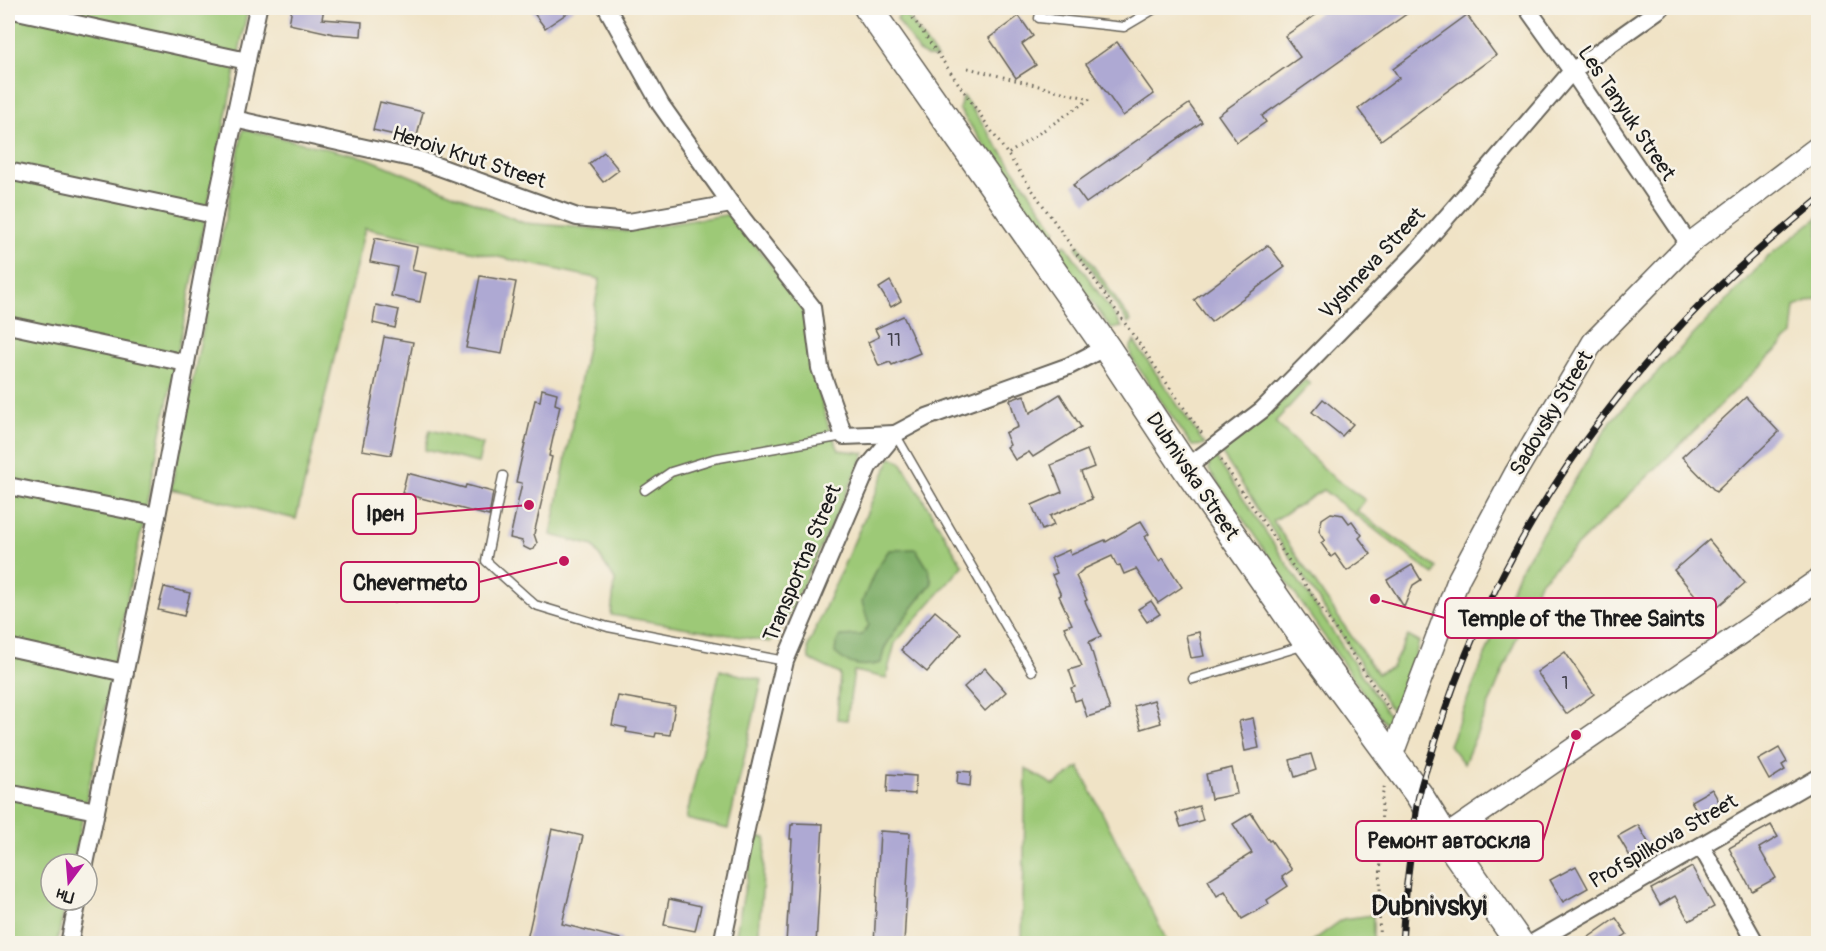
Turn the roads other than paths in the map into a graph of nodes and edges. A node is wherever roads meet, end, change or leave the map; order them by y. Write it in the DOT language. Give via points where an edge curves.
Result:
graph roads {
  1 [pos="258,8"];
  2 [pos="607,8"];
  3 [pos="868,8"];
  4 [pos="1042,8"];
  5 [pos="1156,8"];
  6 [pos="1527,8"];
  7 [pos="1661,8"];
  8 [pos="8,9"];
  9 [pos="247,61"];
  10 [pos="1572,71"];
  11 [pos="234,119"];
  12 [pos="1818,147"];
  13 [pos="8,171"];
  14 [pos="731,204"];
  15 [pos="214,215"];
  16 [pos="1689,244"];
  17 [pos="8,326"];
  18 [pos="1106,347"];
  19 [pos="186,363"];
  20 [pos="895,434"];
  21 [pos="843,436"];
  22 [pos="1186,468"];
  23 [pos="503,476"];
  24 [pos="8,486"];
  25 [pos="645,490"];
  26 [pos="157,516"];
  27 [pos="1818,580"];
  28 [pos="1308,644"];
  29 [pos="8,647"];
  30 [pos="785,661"];
  31 [pos="1032,671"];
  32 [pos="125,673"];
  33 [pos="1193,679"];
  34 [pos="1391,758"];
  35 [pos="1818,778"];
  36 [pos="8,793"];
  37 [pos="96,811"];
  38 [pos="1446,837"];
  39 [pos="1701,846"];
  40 [pos="87,852"];
  41 [pos="76,912"];
  42 [pos="69,944"];
  43 [pos="722,944"];
  44 [pos="1520,944"];
  45 [pos="1531,944"];
  46 [pos="1756,944"];
  1 -- 9 [label="street"];
  2 -- 14 [label="street" via="661,105"];
  3 -- 18 [label="main road, Dubnivska Street"];
  4 -- 5 [label="lane" via="1039,18 1124,27"];
  6 -- 10 [label="street, Les Tanyuk Street"];
  7 -- 10 [label="street, Vyshneva Street"];
  8 -- 9 [label="street"];
  9 -- 11 [label="street"];
  10 -- 16 [label="street, Les Tanyuk Street"];
  10 -- 22 [label="street, Vyshneva Street" via="1415,254 1262,410"];
  11 -- 14 [label="street, Heroiv Krut Street" via="420,160 577,217 629,222"];
  11 -- 15 [label="street"];
  12 -- 16 [label="street, Sadovsky Street"];
  13 -- 15 [label="street"];
  14 -- 21 [label="street" via="812,307 820,368"];
  15 -- 19 [label="street"];
  16 -- 34 [label="street, Sadovsky Street" via="1593,342 1522,462 1459,578"];
  17 -- 19 [label="street"];
  18 -- 20 [label="street, Transportna Street" via="1069,366 927,417"];
  18 -- 22 [label="main road, Dubnivska Street"];
  19 -- 26 [label="street"];
  20 -- 21 [label="street"];
  20 -- 30 [label="street, Transportna Street" via="868,467"];
  20 -- 31 [label="lane"];
  21 -- 25 [label="lane" via="713,459 671,472"];
  22 -- 28 [label="main road, Dubnivska Street"];
  23 -- 30 [label="lane" via="486,561 535,605 608,627"];
  24 -- 26 [label="street"];
  26 -- 32 [label="street"];
  27 -- 38 [label="street"];
  28 -- 33 [label="lane"];
  28 -- 34 [label="main road, Dubnivska Street"];
  29 -- 32 [label="street"];
  30 -- 43 [label="street, Transportna Street"];
  32 -- 37 [label="street"];
  34 -- 38 [label="main road, Dubnivska Street"];
  35 -- 39 [label="street, Profspilkova Street"];
  36 -- 37 [label="street"];
  37 -- 40 [label="street"];
  38 -- 44 [label="main road, Dubnivska Street"];
  39 -- 45 [label="street, Profspilkova Street"];
  39 -- 46 [label="street"];
  41 -- 42 [label="street"];
}
